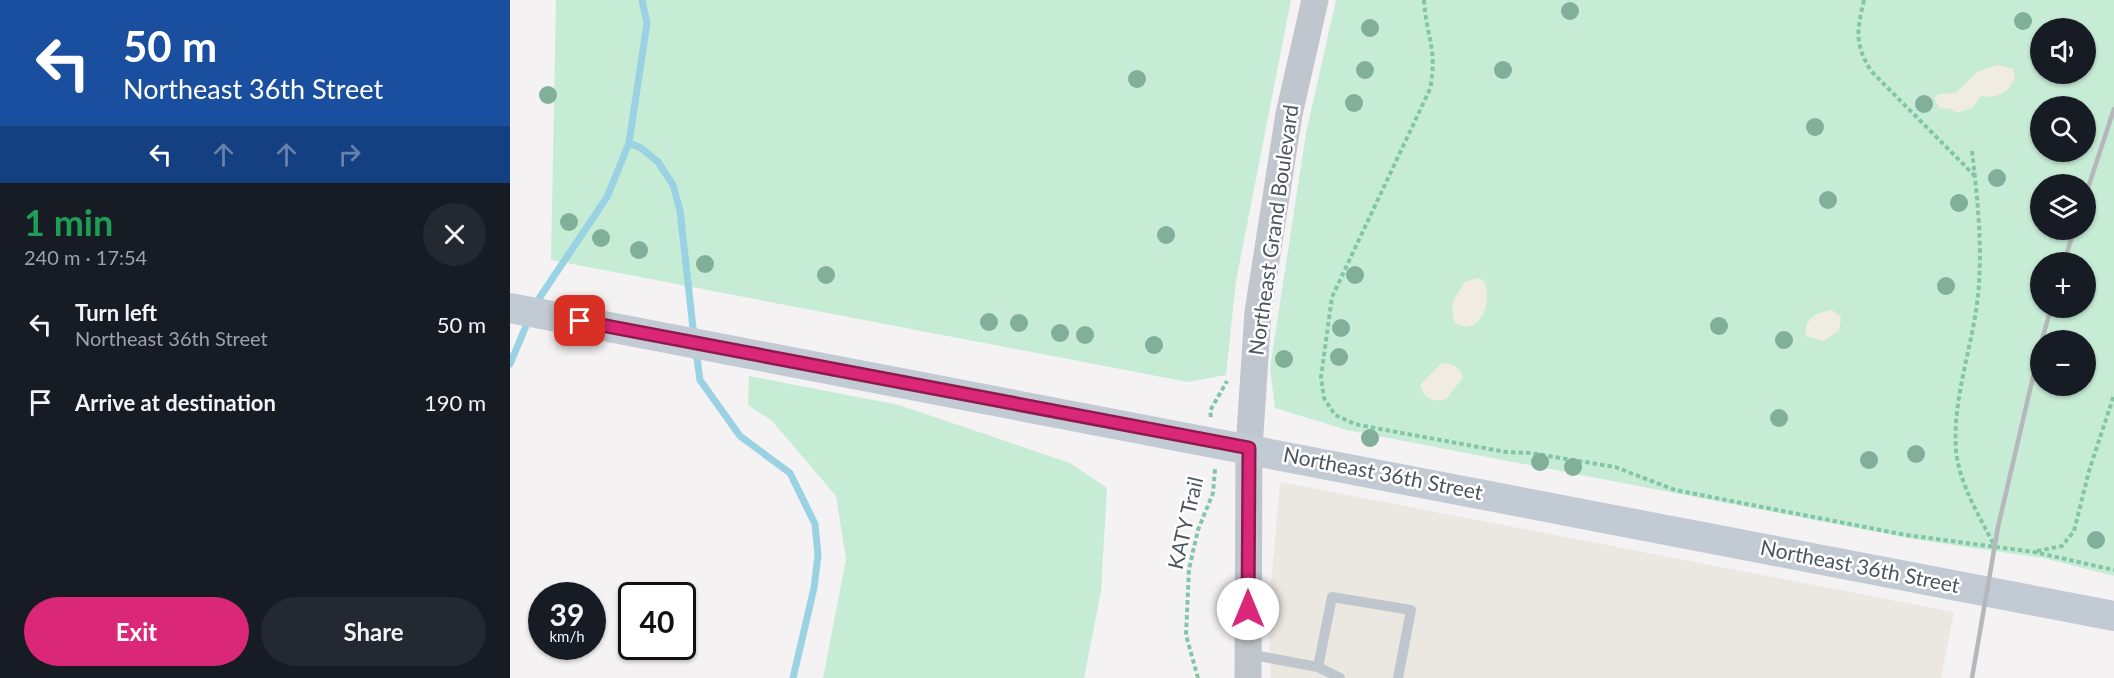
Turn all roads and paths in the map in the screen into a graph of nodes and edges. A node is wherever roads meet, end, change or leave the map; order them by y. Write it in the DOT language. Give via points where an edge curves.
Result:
graph roads {
  1 [pos="1315,0"];
  2 [pos="1424,0"];
  3 [pos="1864,0"];
  4 [pos="1972,151"];
  5 [pos="1975,175"];
  6 [pos="510,308"];
  7 [pos="2114,395"];
  8 [pos="1210,411"];
  9 [pos="1214,442"];
  10 [pos="1249,448"];
  11 [pos="1995,547"];
  12 [pos="2034,552"];
  13 [pos="2114,570"];
  14 [pos="2114,616"];
  15 [pos="1248,666"];
  16 [pos="1318,667"];
  17 [pos="1198,678"];
  18 [pos="1340,678"];
  19 [pos="1398,678"];
  1 -- 10 [label="street, Northeast Grand Boulevard" via="1289,114 1258,312"];
  2 -- 11 [label="path" via="1434,48 1430,89 1332,297 1321,377 1324,398 1335,415 1380,429 1615,467 1675,490 1906,535"];
  3 -- 5 [label="path" via="1857,29 1859,51 1871,71"];
  4 -- 5 [label="path"];
  5 -- 11 [label="path" via="1979,284 1956,450 1974,506"];
  6 -- 9 [label="main road, Northeast 36th Street"];
  7 -- 12 [label="path" via="2074,531 2062,546"];
  8 -- 9 [label="path, KATY Trail"];
  9 -- 10 [label="main road, Northeast 36th Street"];
  9 -- 17 [label="path, KATY Trail" via="1213,493 1192,549 1186,608 1186,635"];
  10 -- 14 [label="main road, Northeast 36th Street"];
  10 -- 15 [label="street, Northeast Grand Boulevard"];
  11 -- 12 [label="path"];
  12 -- 13 [label="path"];
  15 -- 16 [label="lane"];
  16 -- 18 [label="lane"];
  16 -- 19 [label="lane" via="1332,597 1411,610"];
}
